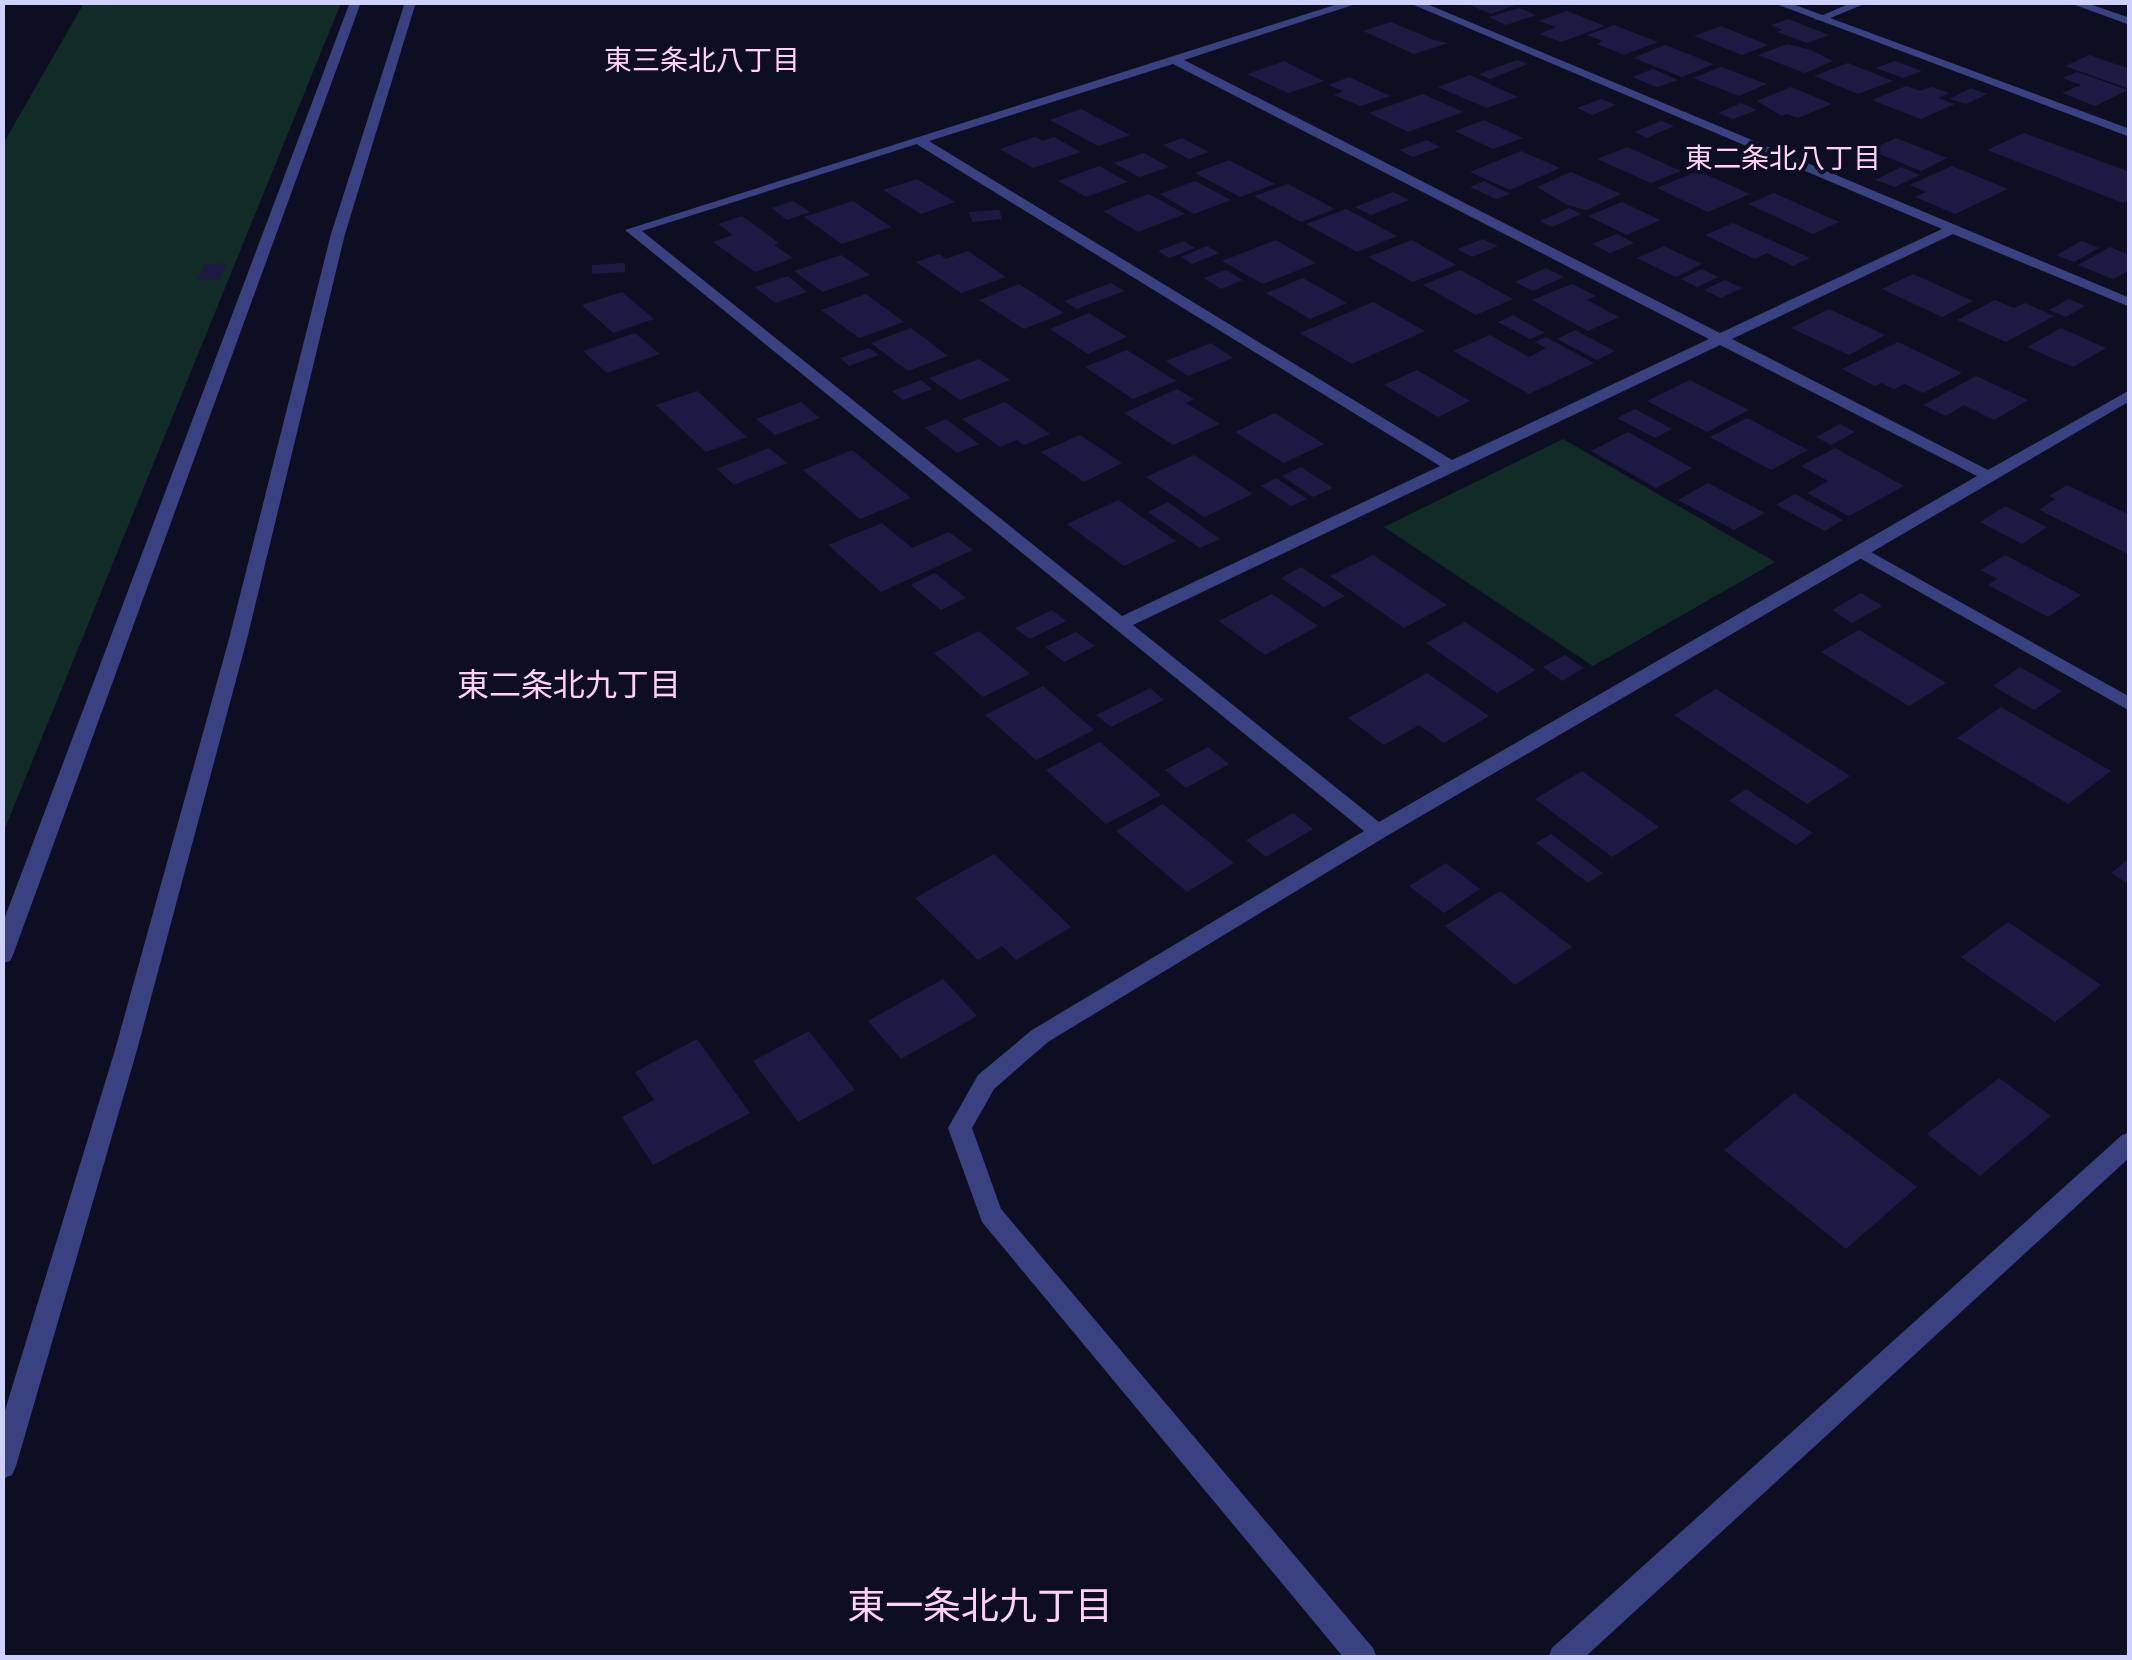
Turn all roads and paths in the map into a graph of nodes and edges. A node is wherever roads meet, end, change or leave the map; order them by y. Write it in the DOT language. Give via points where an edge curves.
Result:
graph roads {
  1 [pos="356,2"];
  2 [pos="411,2"];
  3 [pos="1356,2"];
  4 [pos="1412,2"];
  5 [pos="1776,2"];
  6 [pos="1864,2"];
  7 [pos="2072,2"];
  8 [pos="1819,18"];
  9 [pos="2130,22"];
  10 [pos="1176,60"];
  11 [pos="2127,130"];
  12 [pos="922,142"];
  13 [pos="1952,229"];
  14 [pos="2130,303"];
  15 [pos="1720,340"];
  16 [pos="2130,394"];
  17 [pos="1452,466"];
  18 [pos="1990,477"];
  19 [pos="1862,552"];
  20 [pos="1122,622"];
  21 [pos="2130,704"];
  22 [pos="1378,832"];
  23 [pos="2,955"];
  24 [pos="2130,1142"];
  25 [pos="2,1466"];
  26 [pos="1363,1658"];
  27 [pos="1562,1658"];
  1 -- 23 [label="street"];
  2 -- 25 [label="street" via="338,234 126,1050"];
  3 -- 10 [label="street"];
  4 -- 13 [label="street"];
  5 -- 8 [label="street"];
  6 -- 8 [label="street"];
  7 -- 9 [label="street"];
  8 -- 11 [label="street"];
  10 -- 12 [label="street"];
  10 -- 15 [label="street"];
  12 -- 17 [label="street"];
  12 -- 20 [label="street" via="632,230"];
  13 -- 14 [label="street"];
  13 -- 15 [label="street"];
  15 -- 17 [label="street"];
  15 -- 18 [label="street"];
  16 -- 18 [label="street"];
  17 -- 20 [label="street"];
  18 -- 19 [label="street"];
  19 -- 21 [label="street"];
  19 -- 22 [label="street"];
  20 -- 22 [label="street"];
  22 -- 26 [label="street" via="1040,1036 986,1082 960,1128 992,1215"];
  24 -- 27 [label="street"];
}
